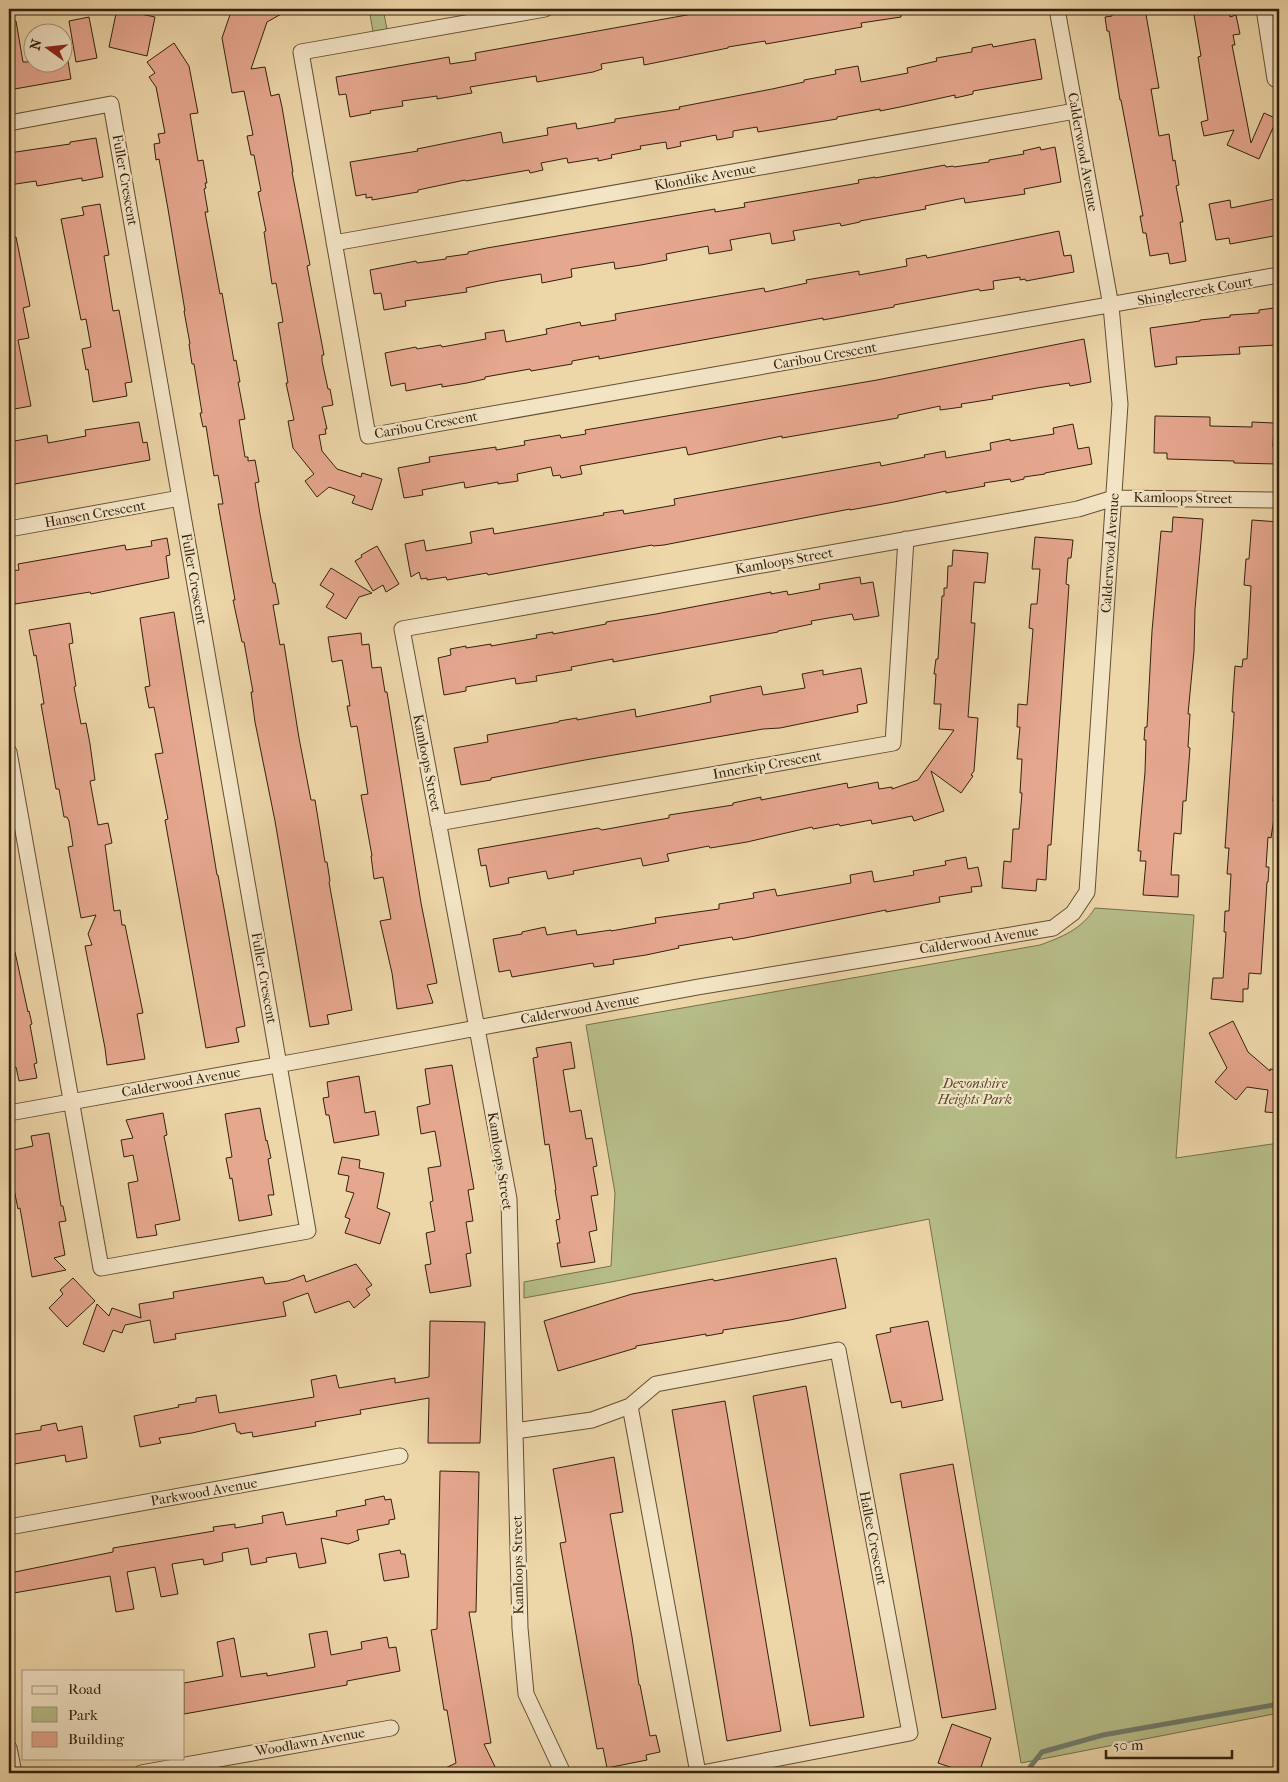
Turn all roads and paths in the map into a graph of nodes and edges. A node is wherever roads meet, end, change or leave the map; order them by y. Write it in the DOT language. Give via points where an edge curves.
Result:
graph roads {
  1 [pos="545,9"];
  2 [pos="1057,9"];
  3 [pos="1264,9"];
  4 [pos="1279,78"];
  5 [pos="1075,111"];
  6 [pos="9,123"];
  7 [pos="334,243"];
  8 [pos="1279,276"];
  9 [pos="1111,306"];
  10 [pos="180,498"];
  11 [pos="1114,498"];
  12 [pos="1279,500"];
  13 [pos="9,529"];
  14 [pos="906,539"];
  15 [pos="9,752"];
  16 [pos="438,823"];
  17 [pos="477,1028"];
  18 [pos="280,1065"];
  19 [pos="72,1102"];
  20 [pos="9,1113"];
  21 [pos="630,1406"];
  22 [pos="515,1431"];
  23 [pos="400,1456"];
  24 [pos="9,1527"];
  25 [pos="391,1728"];
  26 [pos="9,1748"];
  27 [pos="14,1773"];
  28 [pos="141,1773"];
  29 [pos="563,1773"];
  30 [pos="700,1773"];
  1 -- 7 [label="street, Caribou Crescent" via="301,52"];
  2 -- 5 [label="street, Calderwood Avenue"];
  3 -- 4 [label="street" via="1275,78"];
  5 -- 7 [label="street, Klondike Avenue"];
  5 -- 9 [label="street, Calderwood Avenue"];
  6 -- 10 [label="street, Fuller Crescent" via="112,104"];
  7 -- 9 [label="street, Caribou Crescent" via="368,436"];
  8 -- 9 [label="street, Shinglecreek Court"];
  9 -- 11 [label="street, Calderwood Avenue" via="1120,404"];
  10 -- 13 [label="street, Hansen Crescent"];
  10 -- 18 [label="street, Fuller Crescent"];
  11 -- 12 [label="street, Kamloops Street"];
  11 -- 14 [label="street, Kamloops Street" via="1078,509"];
  11 -- 17 [label="street, Calderwood Avenue" via="1088,892 1073,913 1053,928 698,987"];
  14 -- 16 [label="street, Innerkip Crescent" via="893,744"];
  14 -- 16 [label="street, Kamloops Street" via="402,629"];
  15 -- 19 [label="street, Fuller Crescent"];
  16 -- 17 [label="street, Kamloops Street"];
  17 -- 18 [label="street, Calderwood Avenue"];
  17 -- 22 [label="street, Kamloops Street" via="509,1199"];
  18 -- 19 [label="street, Calderwood Avenue"];
  18 -- 19 [label="street, Fuller Crescent" via="308,1231 101,1268"];
  19 -- 20 [label="street, Calderwood Avenue"];
  21 -- 22 [label="street, Hallee Crescent" via="592,1420"];
  21 -- 30 [label="street, Hallee Crescent"];
  21 -- 30 [label="street, Hallee Crescent" via="656,1384 838,1350 910,1733"];
  22 -- 29 [label="street, Kamloops Street" via="520,1628 526,1694"];
  23 -- 24 [label="street, Parkwood Avenue"];
  25 -- 28 [label="street, Woodlawn Avenue"];
  26 -- 27 [label="street"];
}
